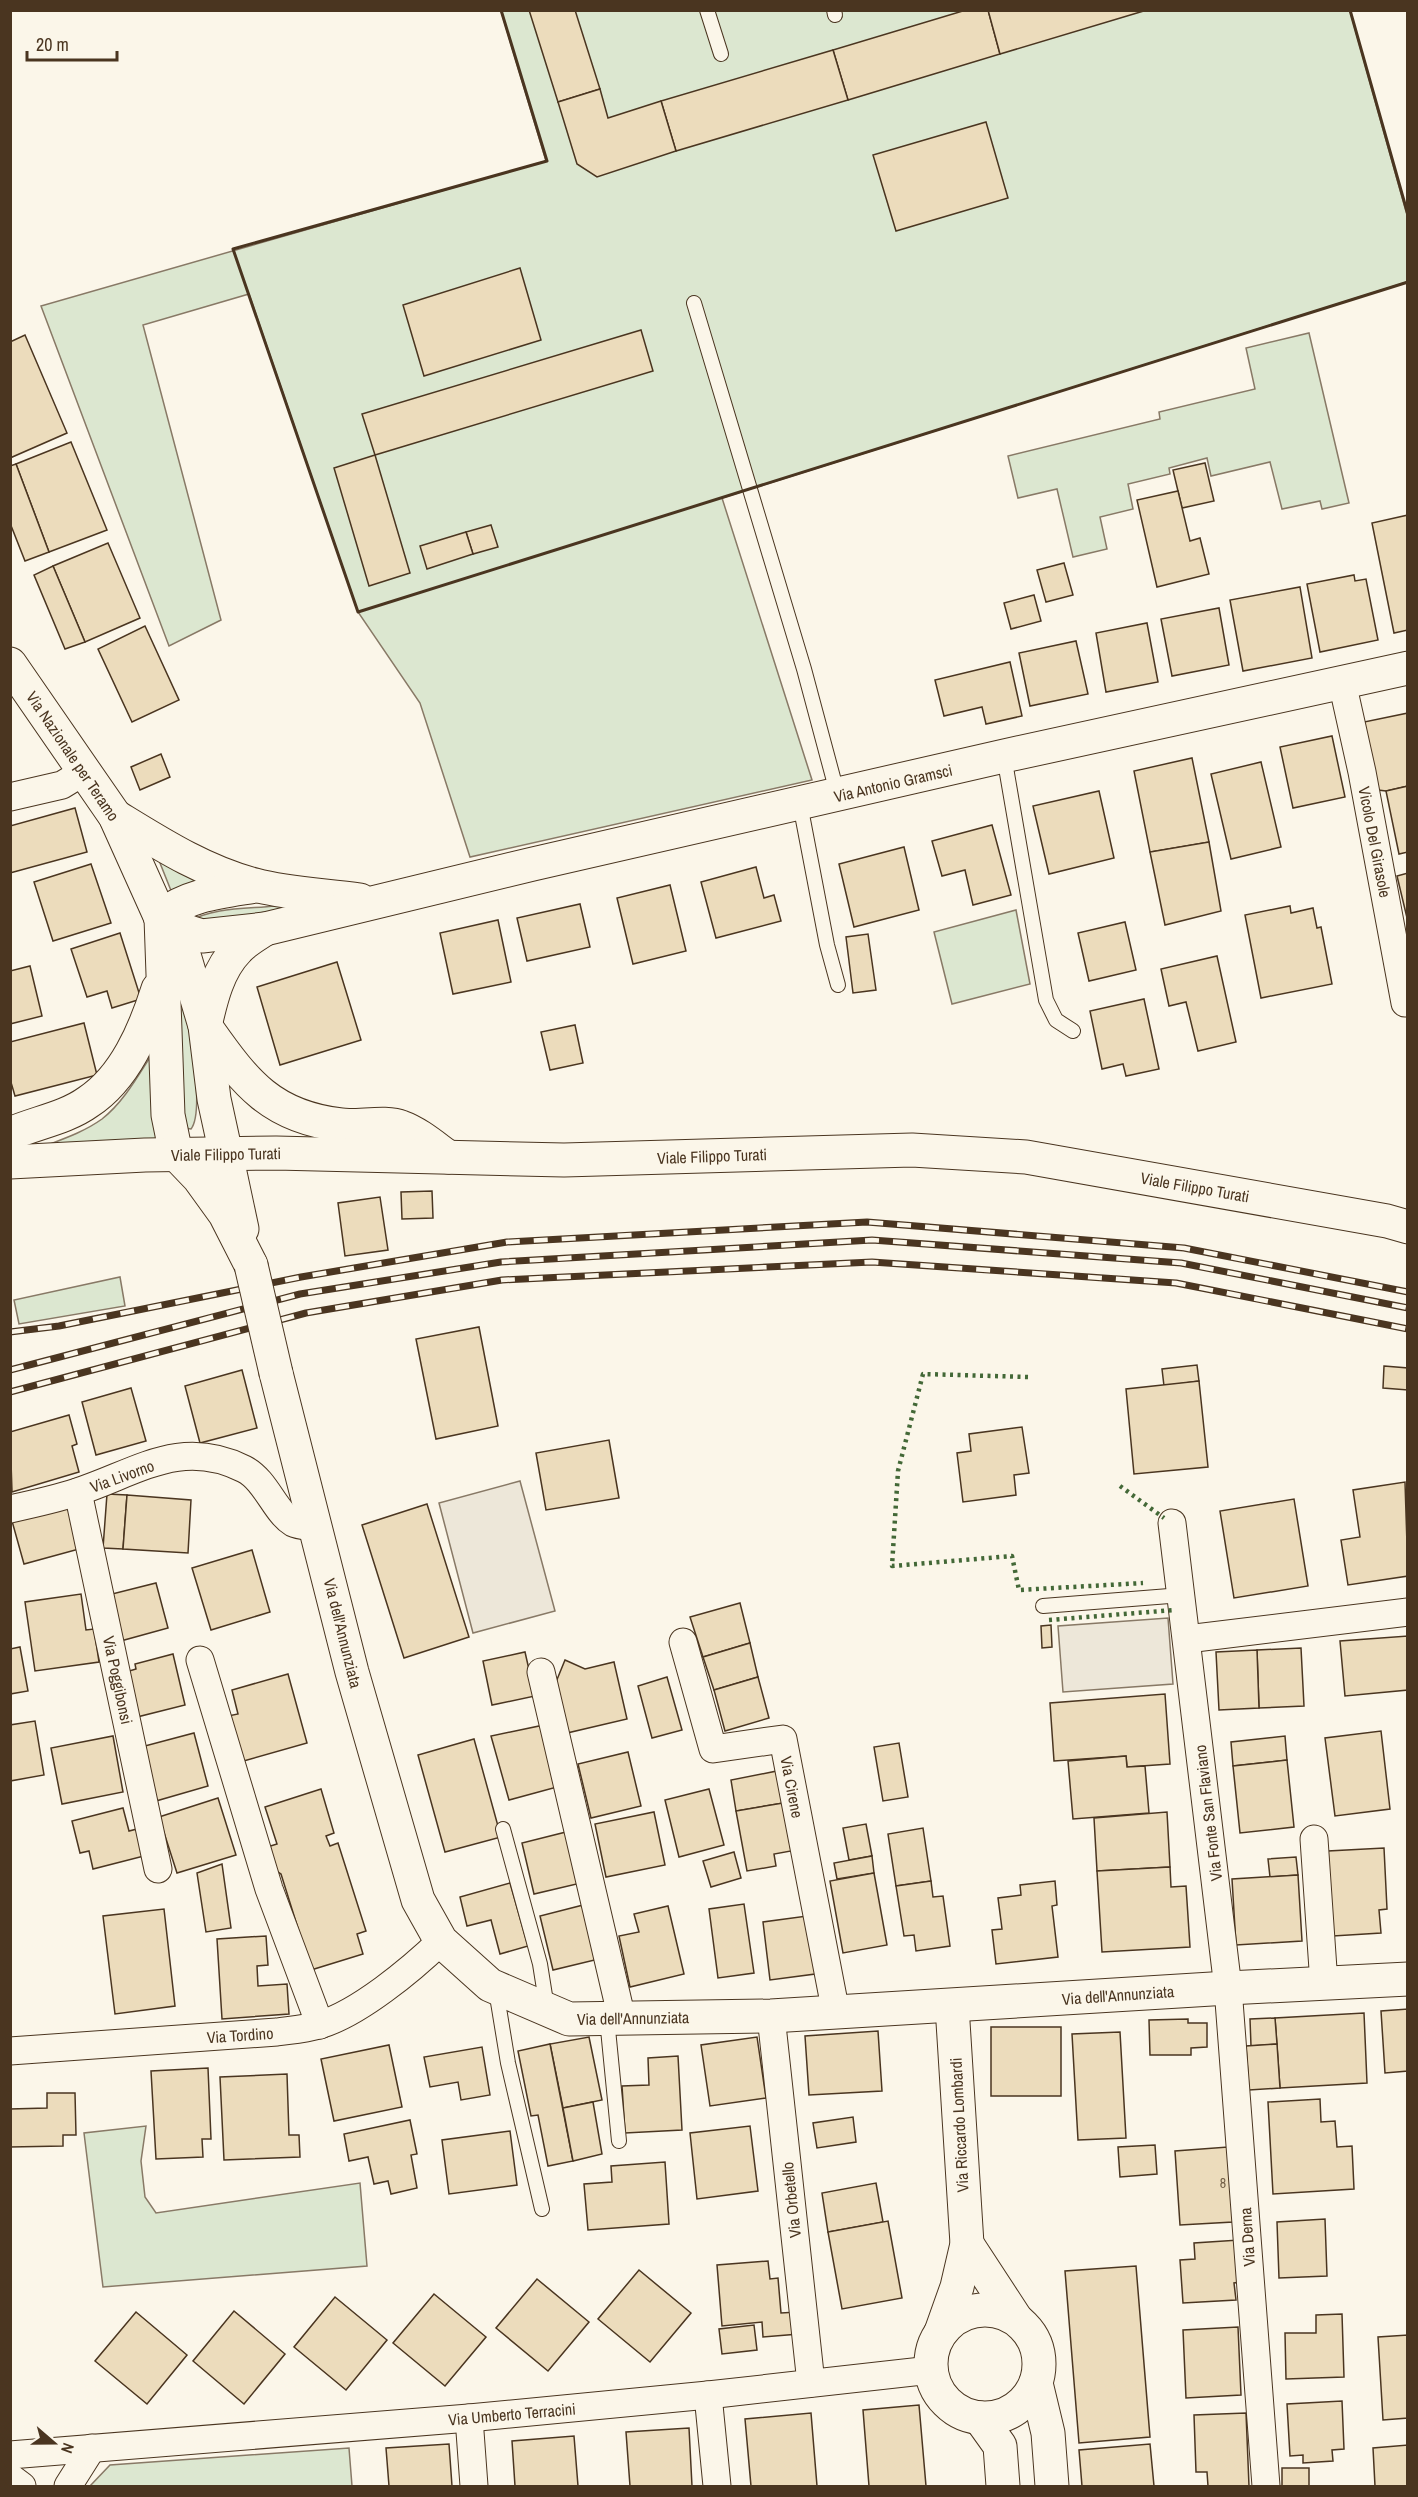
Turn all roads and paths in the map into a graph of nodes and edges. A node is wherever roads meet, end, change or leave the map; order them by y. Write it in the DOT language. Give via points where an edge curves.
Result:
graph roads {
  1 [pos="707,10"];
  2 [pos="721,54"];
  3 [pos="694,303"];
  4 [pos="10,664"];
  5 [pos="1407,668"];
  6 [pos="1342,682"];
  7 [pos="1004,756"];
  8 [pos="85,771"];
  9 [pos="838,796"];
  10 [pos="10,797"];
  11 [pos="800,804"];
  12 [pos="115,816"];
  13 [pos="256,886"];
  14 [pos="379,903"];
  15 [pos="160,916"];
  16 [pos="265,929"];
  17 [pos="163,973"];
  18 [pos="838,985"];
  19 [pos="1406,1003"];
  20 [pos="205,1026"];
  21 [pos="1073,1031"];
  22 [pos="10,1134"];
  23 [pos="176,1154"];
  24 [pos="226,1154"];
  25 [pos="448,1156"];
  26 [pos="10,1162"];
  27 [pos="1407,1227"];
  28 [pos="250,1265"];
  29 [pos="78,1492"];
  30 [pos="10,1509"];
  31 [pos="1172,1523"];
  32 [pos="316,1527"];
  33 [pos="1182,1595"];
  34 [pos="1043,1606"];
  35 [pos="1407,1611"];
  36 [pos="1187,1639"];
  37 [pos="683,1642"];
  38 [pos="200,1660"];
  39 [pos="541,1672"];
  40 [pos="503,1829"];
  41 [pos="1314,1839"];
  42 [pos="158,1869"];
  43 [pos="441,1941"];
  44 [pos="1407,1979"];
  45 [pos="1324,1984"];
  46 [pos="496,1988"];
  47 [pos="1228,1988"];
  48 [pos="952,2006"];
  49 [pos="548,2010"];
  50 [pos="836,2013"];
  51 [pos="771,2016"];
  52 [pos="614,2019"];
  53 [pos="320,2025"];
  54 [pos="10,2051"];
  55 [pos="619,2141"];
  56 [pos="542,2209"];
  57 [pos="966,2244"];
  58 [pos="1016,2319"];
  59 [pos="941,2332"];
  60 [pos="931,2370"];
  61 [pos="811,2383"];
  62 [pos="1036,2383"];
  63 [pos="708,2395"];
  64 [pos="469,2418"];
  65 [pos="980,2418"];
  66 [pos="92,2448"];
  67 [pos="10,2455"];
  68 [pos="10,2477"];
  69 [pos="22,2487"];
  70 [pos="68,2487"];
  71 [pos="474,2487"];
  72 [pos="717,2487"];
  73 [pos="1003,2487"];
  74 [pos="1052,2487"];
  75 [pos="1266,2487"];
  1 -- 2 [label="lane"];
  3 -- 9 [label="lane"];
  4 -- 8 [label="street, Via Nazionale per Teramo"];
  5 -- 6 [label="street, Via Antonio Gramsci"];
  6 -- 7 [label="street, Via Antonio Gramsci"];
  6 -- 19 [label="street, Vicolo Del Girasole"];
  7 -- 9 [label="street, Via Antonio Gramsci"];
  7 -- 21 [label="lane" via="1046,1000 1056,1020"];
  8 -- 10 [label="street" via="62,785"];
  8 -- 12 [label="street, Via Nazionale per Teramo"];
  9 -- 11 [label="street, Via Antonio Gramsci"];
  11 -- 14 [label="street, Via Antonio Gramsci"];
  11 -- 18 [label="lane"];
  12 -- 13 [label="street, Via Antonio Gramsci" via="199,864"];
  12 -- 15 [label="street, Via Nazionale per Teramo"];
  13 -- 14 [label="street, Via Antonio Gramsci"];
  13 -- 15 [label="street, Via Antonio Gramsci" via="191,898"];
  14 -- 16 [label="street, Via Antonio Gramsci"];
  15 -- 16 [label="street, Via Antonio Gramsci" via="202,936"];
  15 -- 17 [label="street, Via Nazionale per Teramo"];
  15 -- 20 [label="street, Via Nazionale per Teramo" via="184,956"];
  16 -- 20 [label="street, Via Antonio Gramsci" via="238,949 220,975"];
  17 -- 22 [label="street, Via Nazionale per Teramo" via="149,1017 117,1077 88,1103"];
  17 -- 23 [label="street, Via Nazionale per Teramo" via="168,1115"];
  20 -- 24 [label="street, Via Nazionale per Teramo"];
  20 -- 25 [label="street, Via Nazionale per Teramo" via="233,1065 278,1107 301,1117 343,1125 400,1126"];
  23 -- 24 [label="street, Viale Filippo Turati"];
  23 -- 26 [label="street, Viale Filippo Turati"];
  23 -- 28 [label="street, Via dell'Annunziata" via="225,1214"];
  24 -- 25 [label="street, Viale Filippo Turati"];
  24 -- 28 [label="street, Via dell'Annunziata"];
  25 -- 27 [label="street, Viale Filippo Turati" via="564,1160 912,1150 1026,1157"];
  28 -- 32 [label="street, Via dell'Annunziata, bridge"];
  29 -- 30 [label="street, Via Livorno"];
  29 -- 32 [label="street, Via Livorno" via="140,1466 207,1456 247,1471 294,1523"];
  29 -- 42 [label="street, Via Poggibonsi"];
  31 -- 33 [label="street, Via Fonte San Flaviano"];
  32 -- 43 [label="street, Via dell'Annunziata" via="401,1846 418,1900"];
  33 -- 34 [label="lane"];
  33 -- 36 [label="street, Via Fonte San Flaviano"];
  35 -- 36 [label="street"];
  36 -- 47 [label="street, Via Fonte San Flaviano"];
  37 -- 50 [label="street, Via Cirene" via="713,1749 783,1739"];
  38 -- 53 [label="street" via="269,1889"];
  39 -- 52 [label="street"];
  40 -- 49 [label="lane" via="540,1964"];
  41 -- 45 [label="street"];
  43 -- 46 [label="street, Via dell'Annunziata"];
  43 -- 53 [label="street, Via Tordino" via="416,1964 351,2010"];
  44 -- 45 [label="street, Via dell'Annunziata"];
  45 -- 47 [label="street, Via dell'Annunziata"];
  46 -- 49 [label="street, Via dell'Annunziata"];
  46 -- 56 [label="lane" via="508,2063"];
  47 -- 48 [label="street, Via dell'Annunziata"];
  47 -- 75 [label="street, Via Derna"];
  48 -- 50 [label="street, Via dell'Annunziata"];
  48 -- 57 [label="street, Via Riccardo Lombardi"];
  49 -- 52 [label="street, Via dell'Annunziata" via="569,2019"];
  50 -- 51 [label="street, Via dell'Annunziata"];
  51 -- 52 [label="street, Via dell'Annunziata"];
  51 -- 61 [label="street, Via Orbetello"];
  52 -- 55 [label="lane"];
  53 -- 54 [label="street, Via Tordino" via="277,2032"];
  57 -- 58 [label="street"];
  57 -- 59 [label="street, Via Riccardo Lombardi" via="957,2287"];
  58 -- 59 [label="street" via="1001,2311 985,2309 968,2312"];
  58 -- 62 [label="street" via="1038,2347 1040,2366"];
  59 -- 60 [label="street, Via Riccardo Lombardi" via="931,2356"];
  60 -- 61 [label="street, Via Umberto Terracini"];
  60 -- 65 [label="street" via="936,2388 947,2403"];
  61 -- 63 [label="street, Via Umberto Terracini"];
  62 -- 65 [label="street" via="1028,2398 1014,2410 998,2417"];
  62 -- 74 [label="street" via="1048,2433"];
  63 -- 64 [label="street, Via Umberto Terracini"];
  63 -- 72 [label="street"];
  64 -- 66 [label="street, Via Umberto Terracini"];
  64 -- 71 [label="street"];
  65 -- 73 [label="street" via="1000,2446"];
  66 -- 67 [label="street, Via Umberto Terracini"];
  66 -- 70 [label="street"];
  68 -- 69 [label="street"];
}
